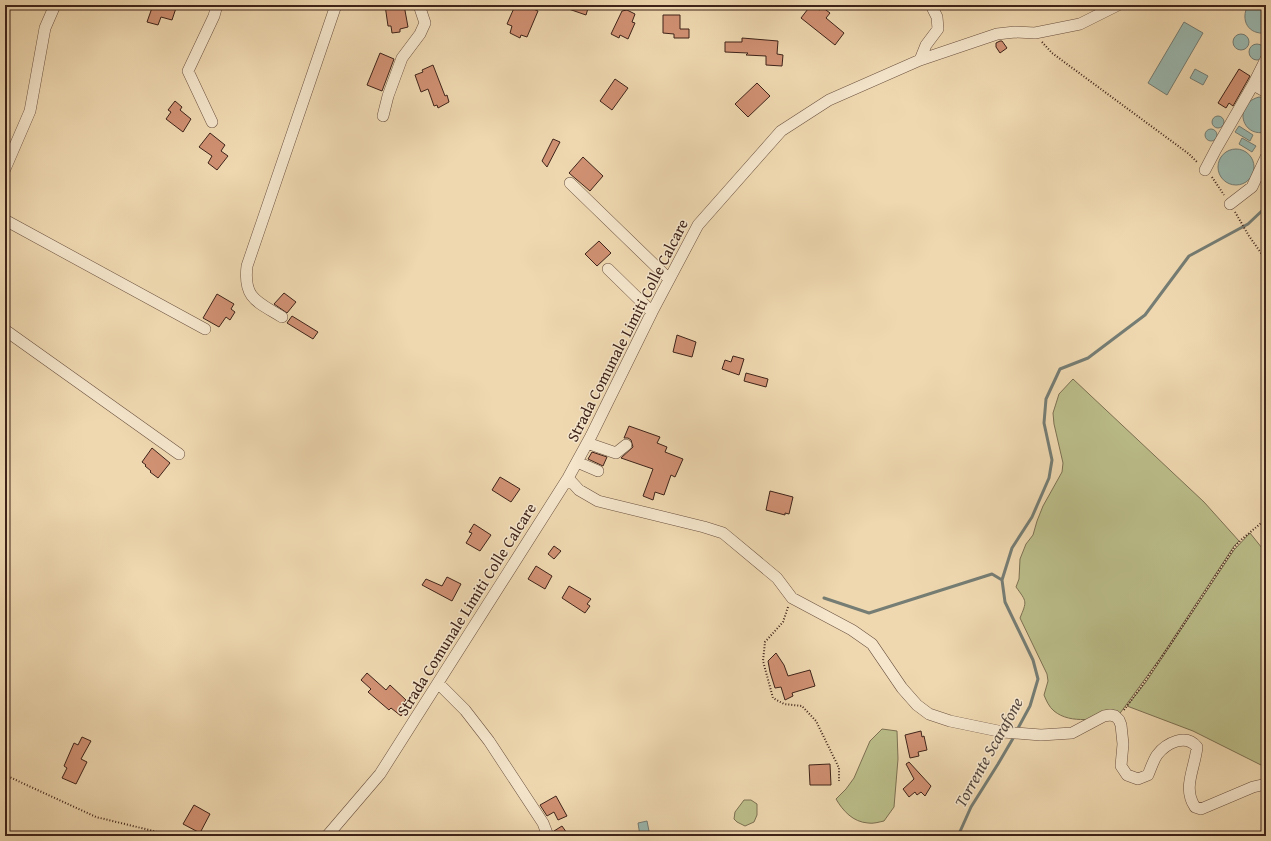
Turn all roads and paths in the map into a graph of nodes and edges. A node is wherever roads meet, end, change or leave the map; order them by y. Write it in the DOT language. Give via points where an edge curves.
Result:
graph roads {
  1 [pos="55,5"];
  2 [pos="217,5"];
  3 [pos="336,5"];
  4 [pos="419,5"];
  5 [pos="932,5"];
  6 [pos="1118,5"];
  7 [pos="1105,8"];
  8 [pos="1035,33"];
  9 [pos="1266,59"];
  10 [pos="920,60"];
  11 [pos="1254,83"];
  12 [pos="1266,92"];
  13 [pos="383,116"];
  14 [pos="212,122"];
  15 [pos="1266,157"];
  16 [pos="5,169"];
  17 [pos="1205,170"];
  18 [pos="570,183"];
  19 [pos="1230,204"];
  20 [pos="5,220"];
  21 [pos="1266,260"];
  22 [pos="608,268"];
  23 [pos="669,279"];
  24 [pos="652,312"];
  25 [pos="282,317"];
  26 [pos="205,328"];
  27 [pos="5,330"];
  28 [pos="587,443"];
  29 [pos="626,445"];
  30 [pos="180,454"];
  31 [pos="577,462"];
  32 [pos="598,471"];
  33 [pos="568,478"];
  34 [pos="1266,519"];
  35 [pos="792,598"];
  36 [pos="438,683"];
  37 [pos="1119,720"];
  38 [pos="5,775"];
  39 [pos="839,781"];
  40 [pos="1266,784"];
  41 [pos="174,836"];
  42 [pos="327,836"];
  43 [pos="548,836"];
  1 -- 16 [label="street" via="45,28 30,111"];
  2 -- 14 [label="street" via="188,71"];
  3 -- 25 [label="street" via="247,266 248,290 252,297"];
  4 -- 13 [label="street" via="425,23 402,58"];
  5 -- 10 [label="street" via="938,29 926,45"];
  6 -- 7 [label="street, Strada Comunale Limiti Colle Calcare"];
  7 -- 8 [label="street, Strada Comunale Limiti Colle Calcare" via="1080,24"];
  8 -- 10 [label="street, Strada Comunale Limiti Colle Calcare" via="997,34"];
  8 -- 17 [label="path" via="1052,53 1189,154"];
  9 -- 11 [label="street"];
  10 -- 23 [label="street, Strada Comunale Limiti Colle Calcare" via="829,100 781,131 698,224"];
  11 -- 12 [label="street"];
  11 -- 17 [label="street"];
  15 -- 19 [label="street" via="1252,187"];
  17 -- 19 [label="path"];
  18 -- 23 [label="street"];
  19 -- 21 [label="path"];
  20 -- 26 [label="street"];
  22 -- 24 [label="street"];
  23 -- 24 [label="street, Strada Comunale Limiti Colle Calcare"];
  24 -- 28 [label="street, Strada Comunale Limiti Colle Calcare"];
  27 -- 30 [label="street"];
  28 -- 29 [label="street" via="616,453"];
  28 -- 31 [label="street, Strada Comunale Limiti Colle Calcare"];
  31 -- 32 [label="street"];
  31 -- 33 [label="street, Strada Comunale Limiti Colle Calcare"];
  33 -- 35 [label="street" via="579,490 598,501 723,533 777,578"];
  33 -- 36 [label="street, Strada Comunale Limiti Colle Calcare"];
  34 -- 37 [label="path" via="1234,548 1168,648 1124,708"];
  35 -- 37 [label="street" via="852,630 872,644 902,688 929,714 1003,732 1041,735 1072,733 1104,716 1116,716"];
  35 -- 39 [label="path" via="783,622 765,642 763,661 773,698 784,704 802,706 816,721 839,768"];
  36 -- 42 [label="street, Strada Comunale Limiti Colle Calcare" via="380,774"];
  36 -- 43 [label="street" via="465,710 489,741 543,823"];
  37 -- 40 [label="street" via="1123,744 1120,766 1127,775 1138,779 1148,775 1157,755 1166,746 1183,740 1194,743 1197,747 1188,787 1195,807 1202,809"];
  38 -- 41 [label="path" via="96,816"];
}
